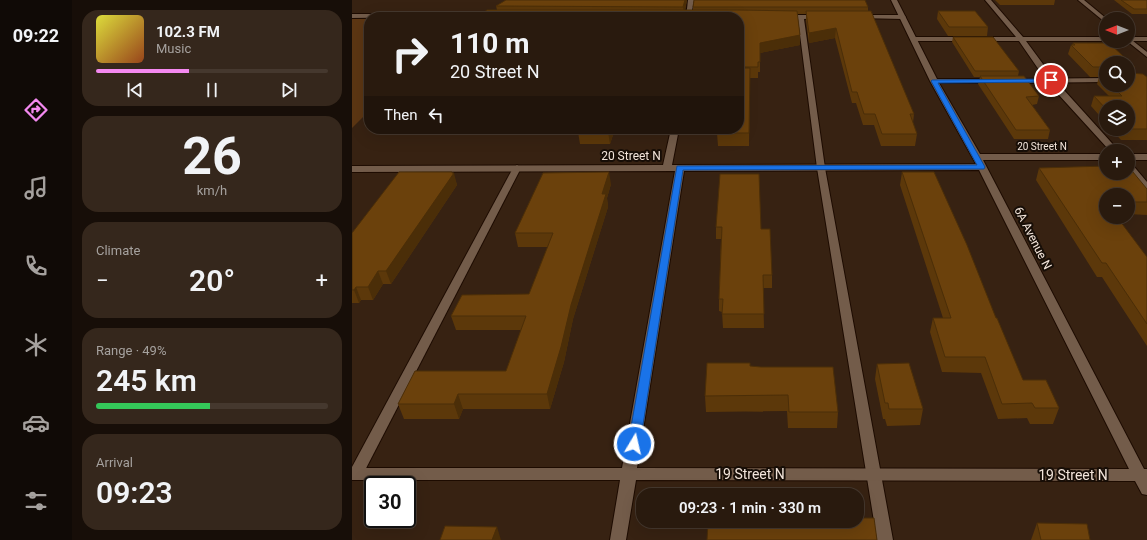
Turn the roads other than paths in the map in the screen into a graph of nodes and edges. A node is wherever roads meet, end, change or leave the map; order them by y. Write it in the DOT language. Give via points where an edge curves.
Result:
graph roads {
  1 [pos="691,0"];
  2 [pos="894,0"];
  3 [pos="988,0"];
  4 [pos="1082,0"];
  5 [pos="689,12"];
  6 [pos="1099,15"];
  7 [pos="352,16"];
  8 [pos="364,16"];
  9 [pos="778,16"];
  10 [pos="801,17"];
  11 [pos="824,17"];
  12 [pos="856,17"];
  13 [pos="903,17"];
  14 [pos="1021,38"];
  15 [pos="914,39"];
  16 [pos="1099,39"];
  17 [pos="1135,39"];
  18 [pos="1147,39"];
  19 [pos="1135,45"];
  20 [pos="1147,55"];
  21 [pos="1051,80"];
  22 [pos="1099,80"];
  23 [pos="934,81"];
  24 [pos="674,134"];
  25 [pos="1110,144"];
  26 [pos="1099,157"];
  27 [pos="1135,157"];
  28 [pos="1147,157"];
  29 [pos="980,162"];
  30 [pos="517,168"];
  31 [pos="667,168"];
  32 [pos="680,168"];
  33 [pos="821,168"];
  34 [pos="356,169"];
  35 [pos="1135,173"];
  36 [pos="352,177"];
  37 [pos="1147,188"];
  38 [pos="354,474"];
  39 [pos="629,474"];
  40 [pos="875,474"];
  41 [pos="1143,475"];
  42 [pos="1147,489"];
  43 [pos="618,540"];
  44 [pos="885,540"];
  1 -- 5 [label="street"];
  2 -- 13 [label="street, 6A Avenue N"];
  3 -- 14 [label="street"];
  4 -- 6 [label="street"];
  7 -- 8 [label="street"];
  9 -- 10 [label="street"];
  10 -- 11 [label="street"];
  10 -- 33 [label="street"];
  12 -- 13 [label="street"];
  13 -- 15 [label="street, 6A Avenue N"];
  14 -- 15 [label="street"];
  14 -- 16 [label="street"];
  14 -- 21 [label="street"];
  15 -- 23 [label="street, 6A Avenue N"];
  17 -- 18 [label="street"];
  19 -- 20 [label="street"];
  21 -- 22 [label="street"];
  21 -- 23 [label="street"];
  21 -- 25 [label="street"];
  23 -- 29 [label="street, 6A Avenue N"];
  24 -- 31 [label="street"];
  26 -- 29 [label="street, 20 Street N"];
  27 -- 28 [label="street"];
  29 -- 33 [label="street, 20 Street N"];
  29 -- 41 [label="street, 6A Avenue N"];
  30 -- 31 [label="street, 20 Street N"];
  30 -- 34 [label="street, 20 Street N"];
  30 -- 38 [label="street"];
  31 -- 32 [label="street, 20 Street N"];
  32 -- 33 [label="street, 20 Street N"];
  32 -- 39 [label="street"];
  33 -- 40 [label="street"];
  34 -- 36 [label="street"];
  35 -- 37 [label="street"];
  38 -- 39 [label="street, 19 Street N"];
  39 -- 40 [label="street, 19 Street N"];
  39 -- 43 [label="street"];
  40 -- 41 [label="street, 19 Street N"];
  40 -- 44 [label="street"];
  41 -- 42 [label="street, 6A Avenue N"];
}
